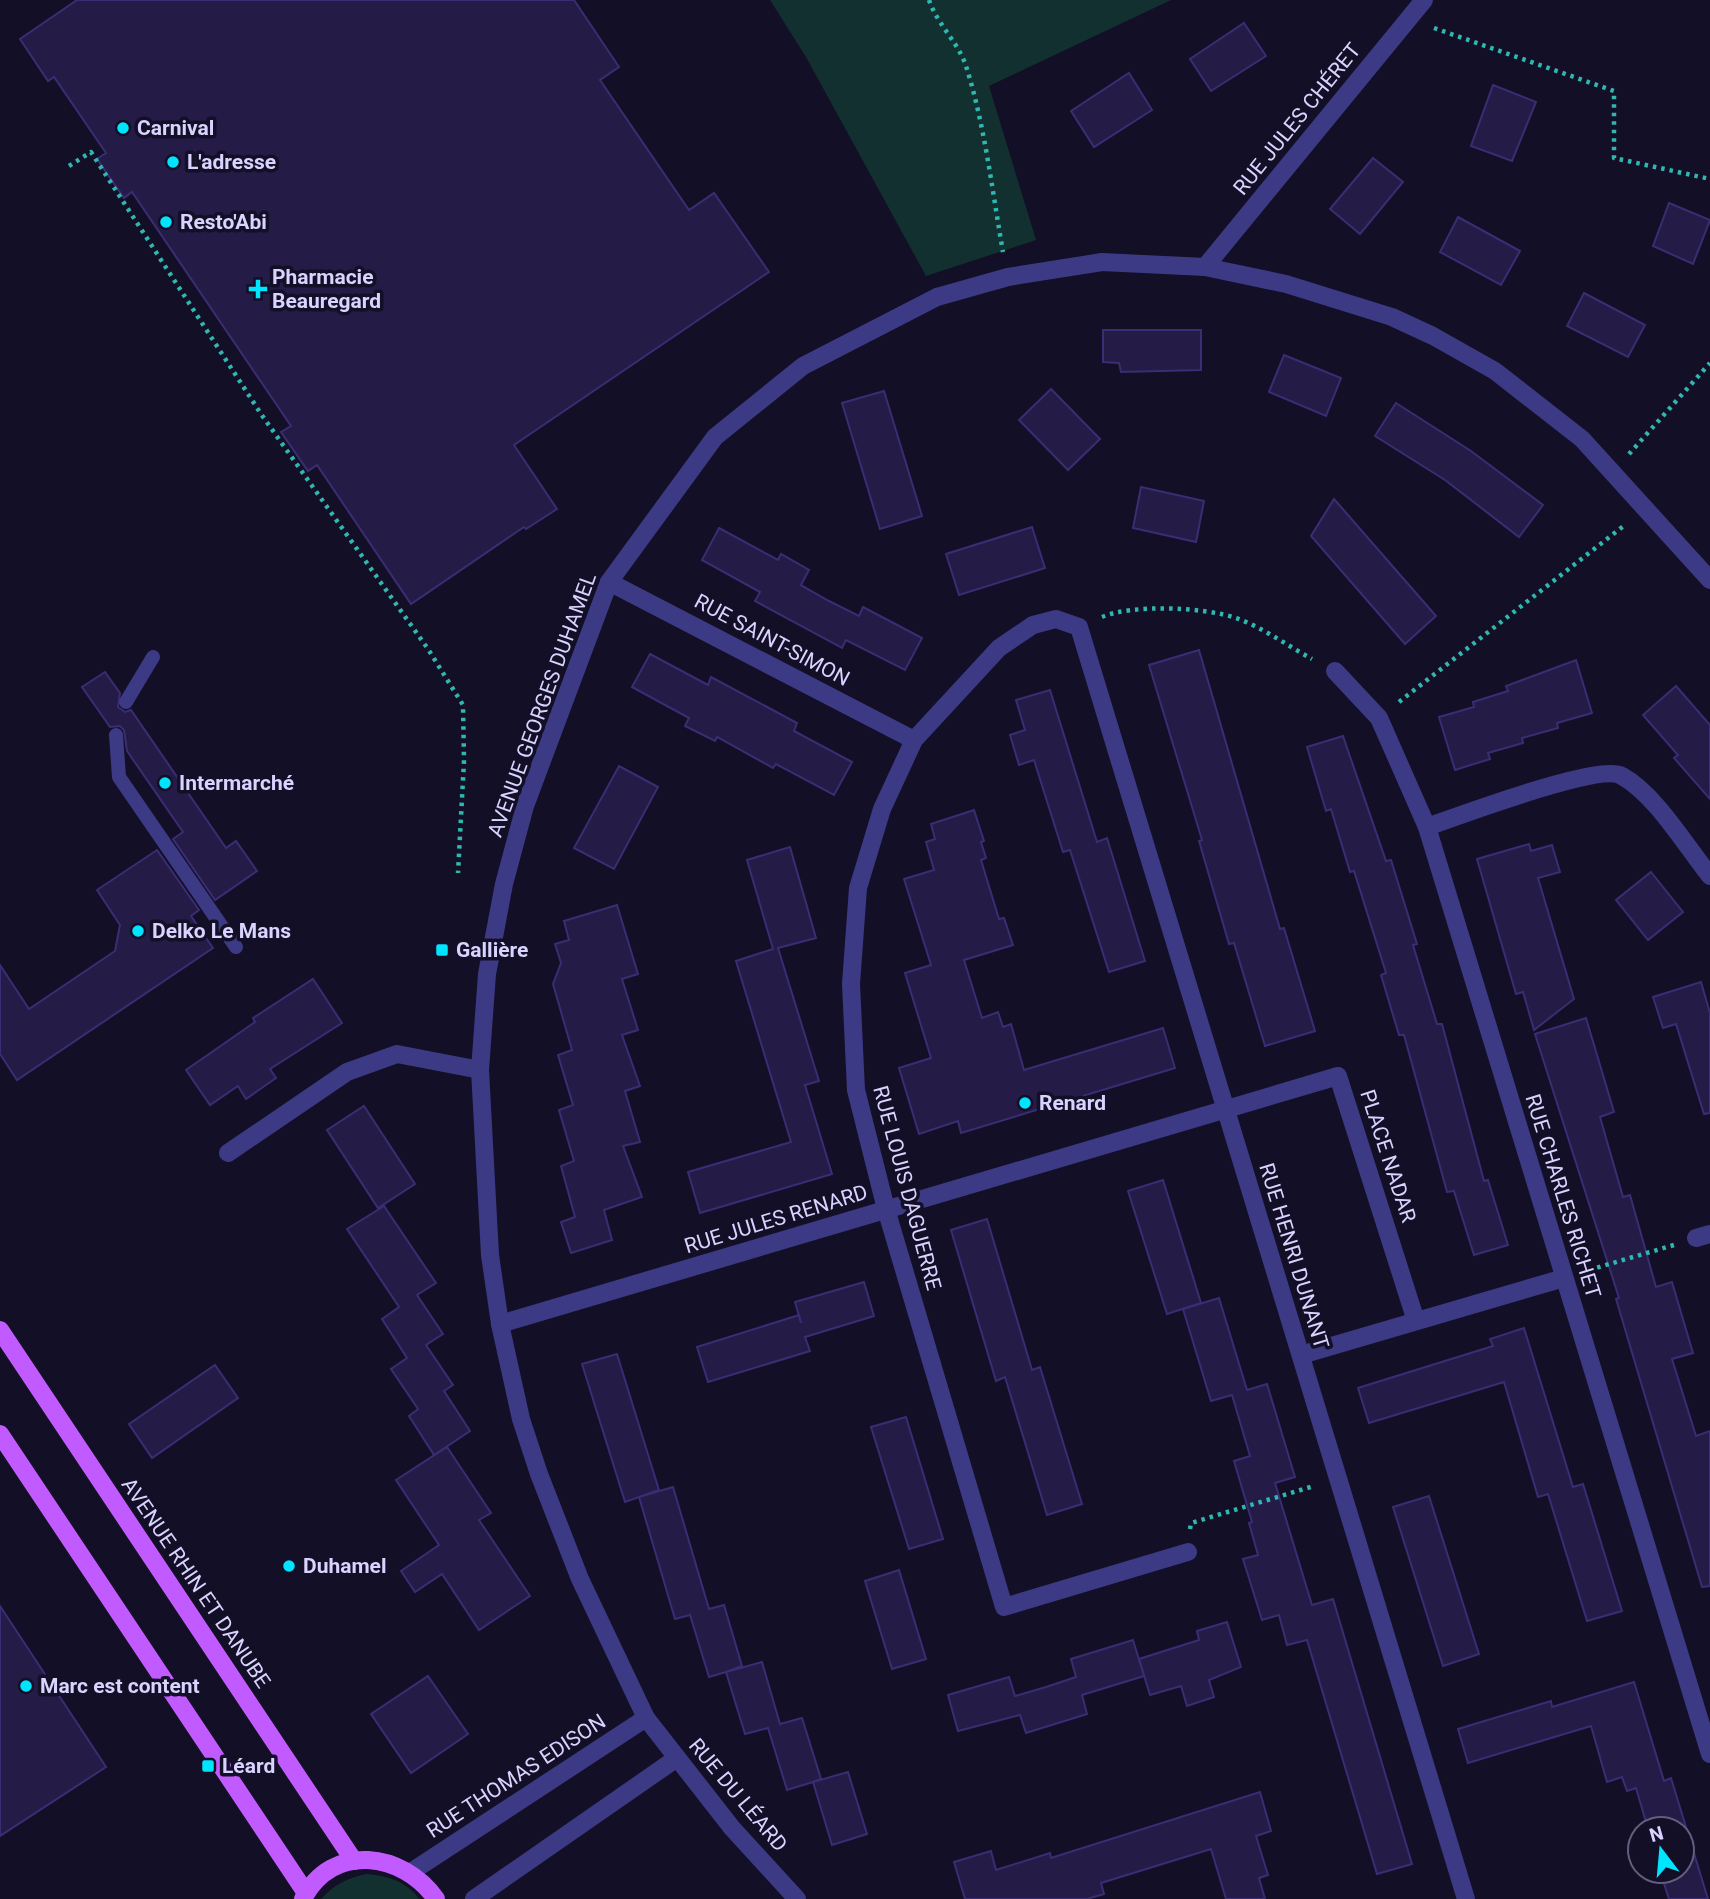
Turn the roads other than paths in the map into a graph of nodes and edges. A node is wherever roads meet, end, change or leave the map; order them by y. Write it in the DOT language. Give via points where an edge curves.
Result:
graph roads {
  1 [pos="1424,0"];
  2 [pos="1205,267"];
  3 [pos="1710,580"];
  4 [pos="608,582"];
  5 [pos="1079,627"];
  6 [pos="153,657"];
  7 [pos="1335,671"];
  8 [pos="126,702"];
  9 [pos="116,736"];
  10 [pos="914,740"];
  11 [pos="1427,827"];
  12 [pos="1710,876"];
  13 [pos="236,947"];
  14 [pos="480,1070"];
  15 [pos="1226,1109"];
  16 [pos="228,1153"];
  17 [pos="886,1209"];
  18 [pos="1564,1278"];
  19 [pos="1416,1321"];
  20 [pos="500,1324"];
  21 [pos="0,1329"];
  22 [pos="1301,1355"];
  23 [pos="0,1434"];
  24 [pos="1188,1552"];
  25 [pos="646,1718"];
  26 [pos="1710,1754"];
  27 [pos="677,1758"];
  28 [pos="354,1861"];
  29 [pos="411,1872"];
  30 [pos="304,1896"];
  31 [pos="436,1899"];
  32 [pos="474,1899"];
  33 [pos="797,1899"];
  34 [pos="1466,1899"];
  1 -- 2 [label="street, RUE JULES CHÉRET"];
  2 -- 3 [label="street, AVENUE GEORGES DUHAMEL" via="1286,284 1392,317 1495,371 1583,439"];
  2 -- 4 [label="street, AVENUE GEORGES DUHAMEL" via="1102,262 1008,276 937,297 803,366 715,437"];
  4 -- 10 [label="street, RUE SAINT-SIMON"];
  4 -- 14 [label="street, AVENUE GEORGES DUHAMEL" via="525,806 503,884 487,974"];
  5 -- 10 [label="street, RUE LOUIS DAGUERRE" via="1056,619 1022,632 999,648"];
  5 -- 15 [label="street, RUE HENRI DUNANT"];
  6 -- 8 [label="lane"];
  7 -- 11 [label="street, RUE CHARLES RICHET" via="1379,718"];
  9 -- 13 [label="lane" via="119,777"];
  10 -- 17 [label="street, RUE LOUIS DAGUERRE" via="882,809 858,888 851,984 856,1090"];
  11 -- 12 [label="street" via="1590,775 1619,774 1640,788"];
  11 -- 18 [label="street, RUE CHARLES RICHET"];
  14 -- 16 [label="street" via="397,1054 346,1072"];
  14 -- 20 [label="street, AVENUE GEORGES DUHAMEL" via="485,1189"];
  15 -- 17 [label="street, RUE JULES RENARD"];
  15 -- 19 [label="street, PLACE NADAR" via="1338,1076"];
  15 -- 22 [label="street, RUE HENRI DUNANT"];
  17 -- 20 [label="street, RUE JULES RENARD"];
  17 -- 24 [label="street, RUE LOUIS DAGUERRE" via="1004,1607"];
  18 -- 19 [label="street"];
  18 -- 26 [label="street, RUE CHARLES RICHET"];
  19 -- 22 [label="street"];
  20 -- 25 [label="street, AVENUE GEORGES DUHAMEL" via="521,1419 558,1526"];
  21 -- 28 [label="main road, AVENUE RHIN ET DANUBE"];
  22 -- 34 [label="street, RUE HENRI DUNANT"];
  23 -- 30 [label="main road"];
  25 -- 27 [label="street, RUE DU LÉARD"];
  25 -- 29 [label="street, RUE THOMAS EDISON"];
  27 -- 32 [label="street"];
  27 -- 33 [label="street, RUE DU LÉARD"];
  28 -- 29 [label="main road" via="394,1863"];
  28 -- 30 [label="main road" via="318,1878"];
  29 -- 31 [label="main road"];
}
